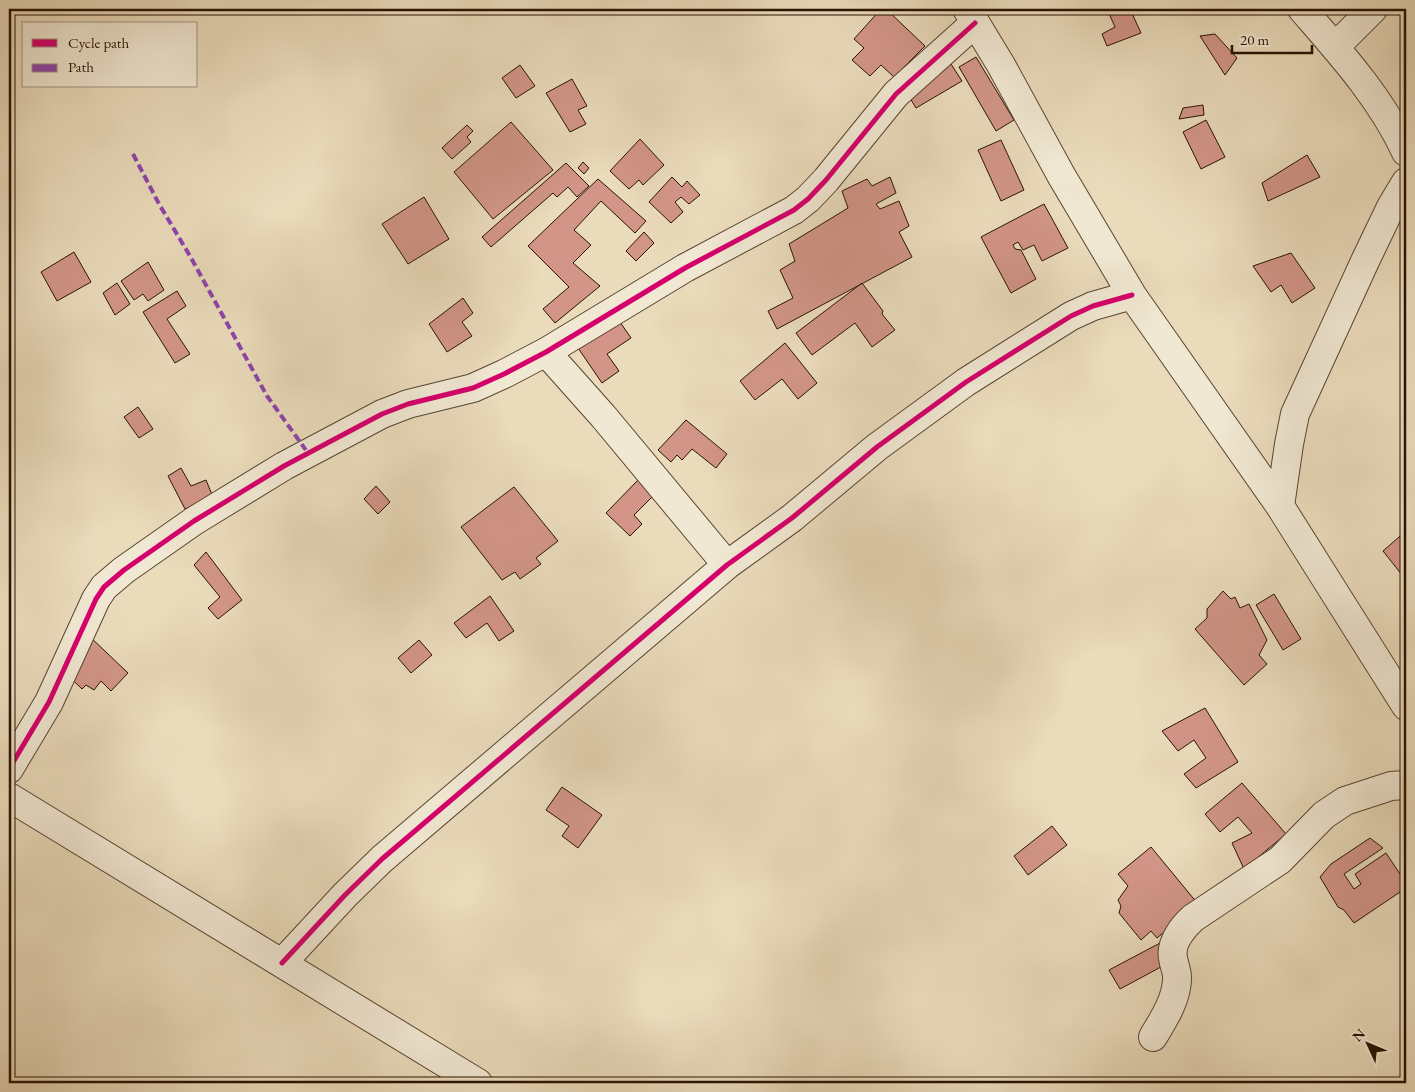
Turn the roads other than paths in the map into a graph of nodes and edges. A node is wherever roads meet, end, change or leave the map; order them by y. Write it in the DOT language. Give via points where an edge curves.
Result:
graph roads {
  1 [pos="1302,9"];
  2 [pos="1373,9"];
  3 [pos="971,16"];
  4 [pos="1335,47"];
  5 [pos="1406,152"];
  6 [pos="1406,182"];
  7 [pos="1132,295"];
  8 [pos="546,352"];
  9 [pos="1280,506"];
  10 [pos="727,565"];
  11 [pos="1406,706"];
  12 [pos="9,769"];
  13 [pos="1406,785"];
  14 [pos="9,796"];
  15 [pos="282,963"];
  16 [pos="1153,1037"];
  17 [pos="478,1083"];
  1 -- 4 [label="street"];
  2 -- 4 [label="street"];
  3 -- 7 [label="street"];
  3 -- 8 [label="street" via="896,94 826,180 794,210 685,268"];
  4 -- 5 [label="street" via="1381,106"];
  6 -- 9 [label="street" via="1366,259 1295,414"];
  7 -- 9 [label="street"];
  7 -- 10 [label="street" via="1071,316 966,382"];
  8 -- 10 [label="street"];
  8 -- 12 [label="street" via="473,388 408,404 364,422 210,511 124,570 104,587 96,600 49,702"];
  9 -- 11 [label="street"];
  10 -- 15 [label="street" via="382,859"];
  13 -- 16 [label="street" via="1391,786 1345,801 1324,815 1280,860 1193,918 1183,928 1173,948 1178,982 1170,1007"];
  14 -- 15 [label="street"];
  15 -- 17 [label="street"];
}
